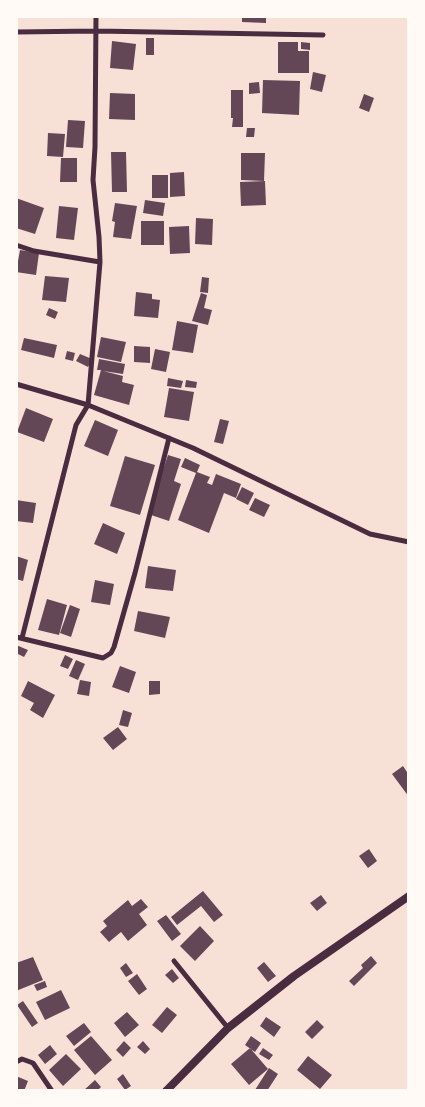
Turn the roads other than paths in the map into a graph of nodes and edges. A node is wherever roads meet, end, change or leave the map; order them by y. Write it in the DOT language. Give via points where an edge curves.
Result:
graph roads {
  1 [pos="96,16"];
  2 [pos="97,31"];
  3 [pos="16,32"];
  4 [pos="323,36"];
  5 [pos="16,246"];
  6 [pos="100,262"];
  7 [pos="16,384"];
  8 [pos="88,405"];
  9 [pos="169,438"];
  10 [pos="409,542"];
  11 [pos="19,637"];
  12 [pos="409,896"];
  13 [pos="174,960"];
  14 [pos="228,1028"];
  15 [pos="16,1062"];
  16 [pos="52,1091"];
  17 [pos="166,1091"];
  1 -- 2 [label="street"];
  2 -- 3 [label="street"];
  2 -- 4 [label="street"];
  2 -- 6 [label="street" via="93,180"];
  5 -- 6 [label="street"];
  6 -- 8 [label="street"];
  7 -- 8 [label="street"];
  8 -- 9 [label="street"];
  8 -- 11 [label="street" via="76,425"];
  9 -- 10 [label="street" via="370,534"];
  9 -- 11 [label="street" via="111,653 103,658"];
  12 -- 14 [label="main road" via="294,976"];
  13 -- 14 [label="street"];
  14 -- 17 [label="main road"];
  15 -- 16 [label="street" via="22,1059 33,1063"];
}
